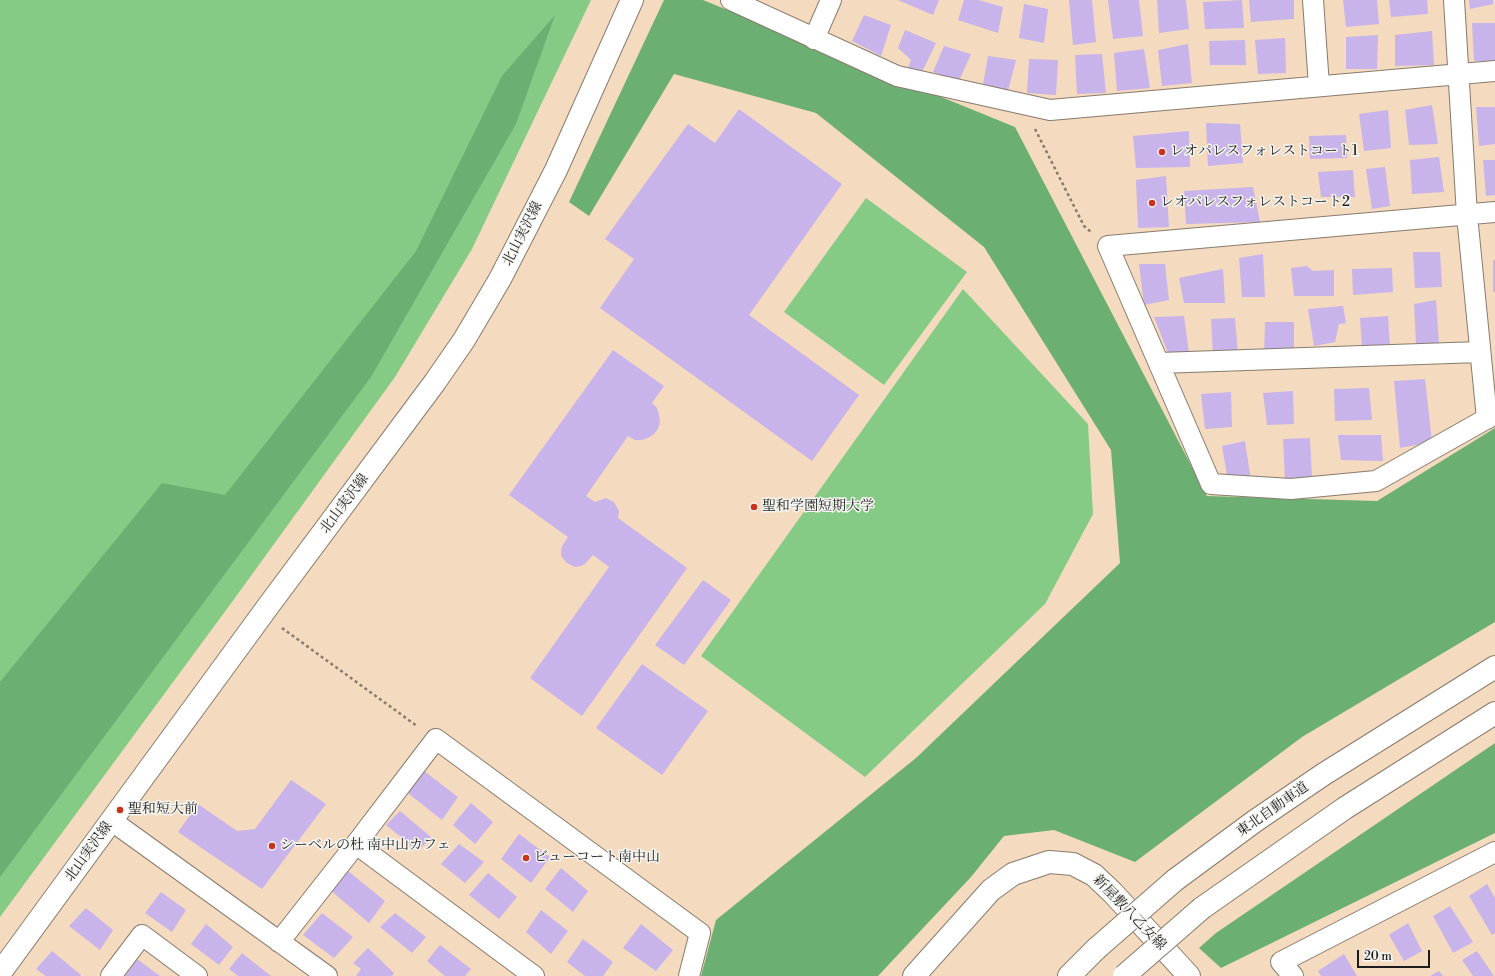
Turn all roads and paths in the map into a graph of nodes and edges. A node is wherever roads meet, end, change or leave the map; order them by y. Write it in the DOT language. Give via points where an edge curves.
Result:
graph roads {
  1 [pos="632,0"];
  2 [pos="731,0"];
  3 [pos="831,0"];
  4 [pos="1313,0"];
  5 [pos="1454,0"];
  6 [pos="814,39"];
  7 [pos="1495,71"];
  8 [pos="1459,74"];
  9 [pos="1319,86"];
  10 [pos="1021,103"];
  11 [pos="1495,212"];
  12 [pos="1467,215"];
  13 [pos="1108,246"];
  14 [pos="1480,352"];
  15 [pos="1159,363"];
  16 [pos="1491,416"];
  17 [pos="282,628"];
  18 [pos="1495,667"];
  19 [pos="1495,713"];
  20 [pos="436,739"];
  21 [pos="112,821"];
  22 [pos="356,844"];
  23 [pos="1495,852"];
  24 [pos="279,942"];
  25 [pos="0,973"];
  26 [pos="112,976"];
  27 [pos="197,976"];
  28 [pos="327,976"];
  29 [pos="534,976"];
  30 [pos="689,976"];
  31 [pos="914,976"];
  32 [pos="1069,976"];
  33 [pos="1124,976"];
  34 [pos="1189,976"];
  35 [pos="1293,976"];
  1 -- 21 [label="main road, 北山実沢線" via="556,170 500,279 464,340"];
  2 -- 6 [label="street"];
  3 -- 6 [label="street"];
  4 -- 9 [label="street"];
  5 -- 8 [label="street"];
  6 -- 10 [label="street" via="897,76"];
  7 -- 8 [label="street"];
  8 -- 9 [label="street"];
  8 -- 12 [label="street"];
  9 -- 10 [label="street" via="1050,110"];
  10 -- 13 [label="path" via="1084,226"];
  11 -- 12 [label="street"];
  12 -- 13 [label="street"];
  12 -- 14 [label="street"];
  13 -- 15 [label="street"];
  14 -- 15 [label="street"];
  14 -- 16 [label="street"];
  15 -- 16 [label="street" via="1211,484 1291,490 1376,481"];
  17 -- 20 [label="path"];
  18 -- 32 [label="main road, 東北自動車道, bridge" via="1324,774 1255,821 1175,880"];
  19 -- 33 [label="main road, bridge" via="1345,808 1202,908"];
  20 -- 22 [label="street"];
  20 -- 30 [label="street" via="700,933"];
  21 -- 24 [label="street"];
  21 -- 25 [label="main road, 北山実沢線"];
  22 -- 24 [label="street"];
  22 -- 29 [label="street"];
  23 -- 35 [label="street" via="1281,962"];
  24 -- 28 [label="street"];
  26 -- 27 [label="street" via="142,935"];
  31 -- 34 [label="main road, 新屋敷八乙女線" via="991,890 1013,874 1049,862 1073,864 1094,875"];
}
